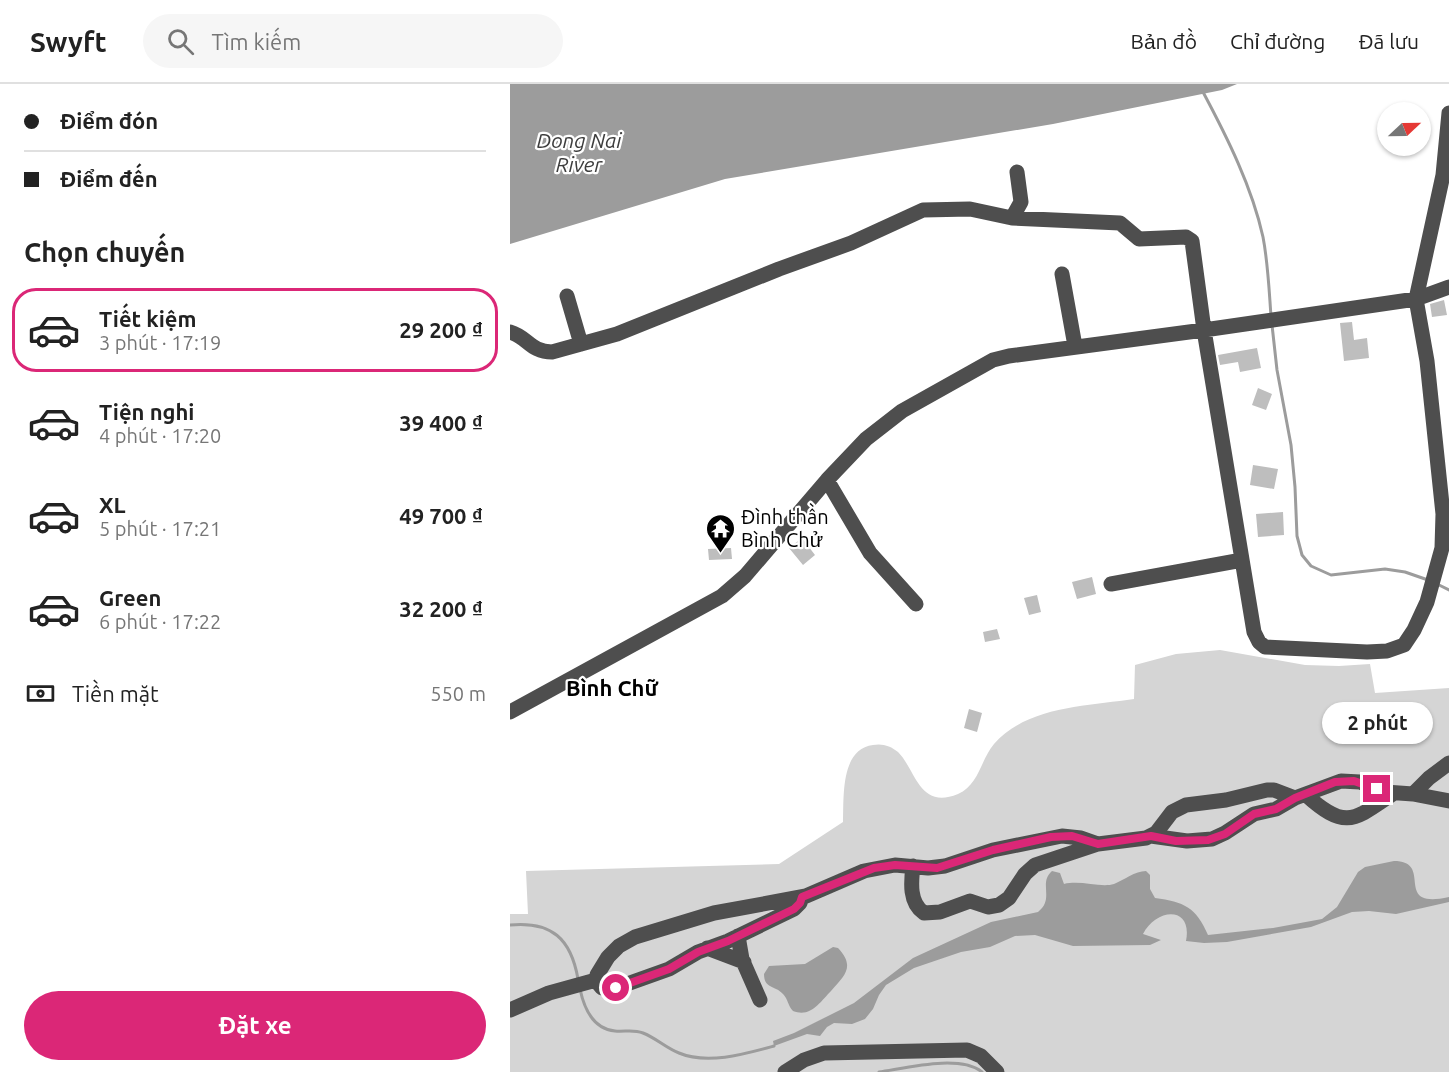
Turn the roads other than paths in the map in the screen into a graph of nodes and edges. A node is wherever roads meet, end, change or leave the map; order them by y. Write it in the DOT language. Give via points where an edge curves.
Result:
graph roads {
  1 [pos="1449,113"];
  2 [pos="1017,172"];
  3 [pos="1012,218"];
  4 [pos="1062,274"];
  5 [pos="1449,287"];
  6 [pos="567,296"];
  7 [pos="1416,298"];
  8 [pos="1204,330"];
  9 [pos="510,332"];
  10 [pos="581,344"];
  11 [pos="1076,346"];
  12 [pos="827,480"];
  13 [pos="1242,560"];
  14 [pos="1111,584"];
  15 [pos="916,604"];
  16 [pos="510,712"];
  17 [pos="1449,763"];
  18 [pos="1394,793"];
  19 [pos="1413,794"];
  20 [pos="1300,797"];
  21 [pos="1449,801"];
  22 [pos="1151,836"];
  23 [pos="1098,844"];
  24 [pos="913,866"];
  25 [pos="802,897"];
  26 [pos="738,936"];
  27 [pos="707,948"];
  28 [pos="744,962"];
  29 [pos="593,981"];
  30 [pos="760,1000"];
  31 [pos="510,1010"];
  32 [pos="785,1072"];
  33 [pos="997,1072"];
  1 -- 7 [label="street" via="1443,175"];
  2 -- 3 [label="street" via="1021,202"];
  3 -- 8 [label="street" via="1120,223 1139,239 1189,238"];
  3 -- 10 [label="street" via="970,209 923,210 851,243 617,334"];
  4 -- 11 [label="street"];
  5 -- 7 [label="street"];
  6 -- 10 [label="street"];
  7 -- 8 [label="street"];
  7 -- 13 [label="street" via="1427,361 1443,514 1437,568 1414,630 1404,645 1386,651 1265,647 1254,632"];
  8 -- 11 [label="street"];
  8 -- 13 [label="street"];
  9 -- 10 [label="street" via="541,352"];
  11 -- 12 [label="street" via="987,363 902,411 866,439"];
  12 -- 15 [label="street" via="870,553"];
  12 -- 16 [label="street" via="745,576 722,596"];
  13 -- 14 [label="street"];
  17 -- 19 [label="street"];
  18 -- 19 [label="street"];
  18 -- 20 [label="street" via="1348,780"];
  18 -- 20 [label="street" via="1368,812 1350,818 1330,814"];
  19 -- 21 [label="street"];
  20 -- 22 [label="street" via="1246,818 1212,839 1187,842"];
  20 -- 22 [label="street" via="1261,790 1186,805 1172,812"];
  22 -- 23 [label="street"];
  23 -- 24 [label="street" via="1062,836 993,850 945,866"];
  23 -- 24 [label="street" via="1035,865 1009,898 993,907 970,901 924,913 914,897"];
  24 -- 25 [label="street" via="864,871"];
  25 -- 26 [label="street" via="794,909"];
  25 -- 29 [label="street" via="714,913 635,937 614,951"];
  26 -- 27 [label="street"];
  26 -- 28 [label="street"];
  27 -- 28 [label="street"];
  27 -- 29 [label="street" via="669,969 613,989 602,988"];
  28 -- 30 [label="street"];
  29 -- 31 [label="street"];
  32 -- 33 [label="street" via="811,1056 830,1052 959,1049 981,1056"];
}
